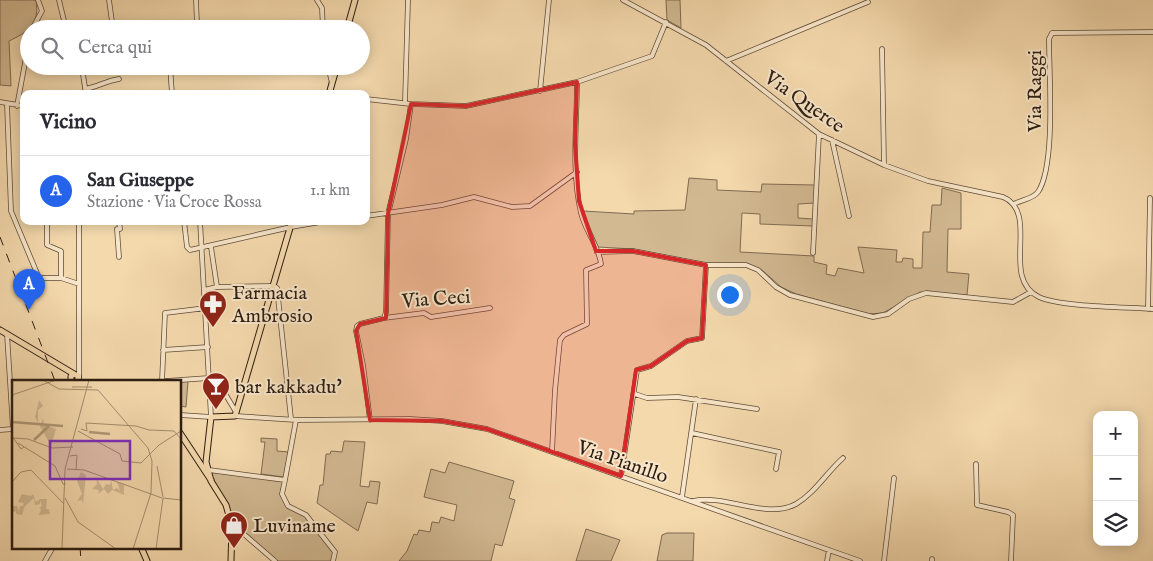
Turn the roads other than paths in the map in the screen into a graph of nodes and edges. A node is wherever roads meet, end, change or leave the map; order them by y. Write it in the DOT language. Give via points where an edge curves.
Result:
graph roads {
  1 [pos="38,0"];
  2 [pos="59,0"];
  3 [pos="109,0"];
  4 [pos="196,0"];
  5 [pos="317,0"];
  6 [pos="355,0"];
  7 [pos="408,0"];
  8 [pos="549,0"];
  9 [pos="623,0"];
  10 [pos="868,2"];
  11 [pos="37,20"];
  12 [pos="64,20"];
  13 [pos="112,20"];
  14 [pos="197,20"];
  15 [pos="323,20"];
  16 [pos="349,20"];
  17 [pos="666,22"];
  18 [pos="1153,32"];
  19 [pos="882,48"];
  20 [pos="726,61"];
  21 [pos="23,75"];
  22 [pos="83,75"];
  23 [pos="171,75"];
  24 [pos="330,75"];
  25 [pos="334,75"];
  26 [pos="119,79"];
  27 [pos="577,82"];
  28 [pos="332,83"];
  29 [pos="85,88"];
  30 [pos="172,90"];
  31 [pos="330,90"];
  32 [pos="540,91"];
  33 [pos="370,99"];
  34 [pos="0,102"];
  35 [pos="405,102"];
  36 [pos="7,104"];
  37 [pos="412,104"];
  38 [pos="17,106"];
  39 [pos="819,134"];
  40 [pos="832,140"];
  41 [pos="884,164"];
  42 [pos="577,172"];
  43 [pos="1150,198"];
  44 [pos="1014,204"];
  45 [pos="388,214"];
  46 [pos="370,216"];
  47 [pos="849,216"];
  48 [pos="46,225"];
  49 [pos="79,225"];
  50 [pos="120,225"];
  51 [pos="185,225"];
  52 [pos="200,225"];
  53 [pos="287,225"];
  54 [pos="291,225"];
  55 [pos="210,247"];
  56 [pos="202,249"];
  57 [pos="597,252"];
  58 [pos="813,253"];
  59 [pos="119,257"];
  60 [pos="706,266"];
  61 [pos="62,278"];
  62 [pos="79,284"];
  63 [pos="274,286"];
  64 [pos="217,287"];
  65 [pos="204,290"];
  66 [pos="1031,292"];
  67 [pos="206,308"];
  68 [pos="490,308"];
  69 [pos="1151,309"];
  70 [pos="384,318"];
  71 [pos="0,330"];
  72 [pos="6,334"];
  73 [pos="208,347"];
  74 [pos="163,350"];
  75 [pos="63,369"];
  76 [pos="78,376"];
  77 [pos="70,380"];
  78 [pos="162,380"];
  79 [pos="209,380"];
  80 [pos="181,381"];
  81 [pos="635,394"];
  82 [pos="696,399"];
  83 [pos="757,409"];
  84 [pos="235,414"];
  85 [pos="12,415"];
  86 [pos="181,415"];
  87 [pos="211,417"];
  88 [pos="293,419"];
  89 [pos="370,420"];
  90 [pos="692,433"];
  91 [pos="183,443"];
  92 [pos="552,452"];
  93 [pos="844,458"];
  94 [pos="976,464"];
  95 [pos="776,469"];
  96 [pos="208,470"];
  97 [pos="621,476"];
  98 [pos="894,478"];
  99 [pos="285,480"];
  100 [pos="211,481"];
  101 [pos="682,497"];
  102 [pos="693,502"];
  103 [pos="231,524"];
  104 [pos="52,548"];
  105 [pos="141,548"];
  106 [pos="829,550"];
  107 [pos="45,561"];
  108 [pos="147,561"];
  109 [pos="231,561"];
  110 [pos="275,561"];
  111 [pos="333,561"];
  112 [pos="827,561"];
  113 [pos="860,561"];
  114 [pos="884,561"];
  115 [pos="1011,561"];
  1 -- 11 [label="street" via="42,11"];
  2 -- 12 [label="street"];
  3 -- 13 [label="street"];
  4 -- 14 [label="street"];
  5 -- 15 [label="street"];
  6 -- 16 [label="main road"];
  7 -- 35 [label="street"];
  8 -- 32 [label="street"];
  9 -- 17 [label="street, Via Querce"];
  10 -- 20 [label="street"];
  17 -- 20 [label="street, Via Querce" via="706,45"];
  17 -- 27 [label="street" via="652,56"];
  18 -- 44 [label="street, Via Raggi" via="1052,33 1049,39 1050,129 1042,184 1034,196"];
  19 -- 41 [label="street"];
  20 -- 39 [label="street, Via Querce"];
  21 -- 38 [label="street"];
  22 -- 29 [label="street"];
  23 -- 30 [label="street"];
  24 -- 28 [label="street"];
  25 -- 28 [label="main road"];
  26 -- 29 [label="street"];
  27 -- 32 [label="street"];
  27 -- 42 [label="street"];
  28 -- 31 [label="main road"];
  32 -- 37 [label="street" via="466,106"];
  33 -- 35 [label="street"];
  34 -- 36 [label="street"];
  35 -- 37 [label="street"];
  36 -- 38 [label="street"];
  36 -- 61 [label="street" via="12,218 38,276"];
  37 -- 45 [label="street"];
  39 -- 40 [label="street, Via Querce"];
  39 -- 58 [label="street"];
  40 -- 41 [label="street, Via Querce"];
  40 -- 47 [label="street"];
  41 -- 44 [label="street, Via Querce" via="928,181 1003,197"];
  42 -- 45 [label="street" via="530,206 512,207 474,197"];
  42 -- 57 [label="street" via="581,214"];
  43 -- 69 [label="street"];
  44 -- 66 [label="street" via="1019,217 1021,273"];
  45 -- 46 [label="street"];
  45 -- 70 [label="street"];
  48 -- 61 [label="street" via="47,245 61,251"];
  49 -- 62 [label="street"];
  50 -- 59 [label="street"];
  51 -- 56 [label="street" via="188,250"];
  52 -- 56 [label="street"];
  53 -- 55 [label="street"];
  54 -- 63 [label="main road"];
  55 -- 56 [label="street"];
  55 -- 64 [label="street"];
  56 -- 65 [label="street"];
  57 -- 60 [label="street" via="633,251"];
  57 -- 92 [label="street" via="601,264 586,270 587,324 560,340"];
  60 -- 66 [label="street" via="746,265 758,270 790,295 874,317 888,314 909,299 926,293 1014,302"];
  60 -- 81 [label="street" via="702,338 686,341 651,366 637,370"];
  61 -- 62 [label="street"];
  62 -- 76 [label="street"];
  63 -- 64 [label="street"];
  63 -- 84 [label="main road"];
  63 -- 88 [label="street" via="278,294 281,344"];
  64 -- 65 [label="street"];
  65 -- 67 [label="street"];
  66 -- 69 [label="street" via="1056,302"];
  67 -- 73 [label="street"];
  67 -- 74 [label="street" via="165,313"];
  68 -- 70 [label="street, Via Ceci" via="431,317 424,312"];
  70 -- 89 [label="street, Via Ceci" via="360,324 356,331"];
  71 -- 72 [label="main road"];
  72 -- 75 [label="main road"];
  72 -- 85 [label="street"];
  73 -- 74 [label="street"];
  73 -- 79 [label="street"];
  74 -- 78 [label="street"];
  75 -- 76 [label="main road"];
  75 -- 77 [label="main road"];
  79 -- 80 [label="street"];
  79 -- 84 [label="street" via="218,382"];
  79 -- 87 [label="street"];
  81 -- 82 [label="street" via="647,398"];
  81 -- 97 [label="street"];
  82 -- 83 [label="street"];
  82 -- 90 [label="street"];
  84 -- 87 [label="main road"];
  84 -- 88 [label="street, Via Pianillo"];
  86 -- 87 [label="street"];
  87 -- 96 [label="main road"];
  88 -- 89 [label="street, Via Pianillo"];
  88 -- 99 [label="street"];
  89 -- 92 [label="street, Via Pianillo" via="410,419 463,425 500,433"];
  90 -- 95 [label="street" via="779,452"];
  90 -- 101 [label="street"];
  91 -- 100 [label="main road"];
  92 -- 97 [label="street, Via Pianillo"];
  93 -- 102 [label="street" via="793,505 758,508 725,500"];
  94 -- 115 [label="street" via="976,505 1013,515"];
  96 -- 99 [label="street"];
  96 -- 100 [label="main road"];
  97 -- 101 [label="street, Via Pianillo"];
  98 -- 114 [label="street"];
  99 -- 111 [label="street" via="282,494 288,506 306,515 335,552"];
  100 -- 103 [label="main road" via="226,505"];
  101 -- 102 [label="street, Via Pianillo"];
  102 -- 106 [label="street, Via Pianillo"];
  103 -- 109 [label="main road"];
  103 -- 110 [label="street"];
  104 -- 107 [label="street"];
  105 -- 108 [label="main road"];
  106 -- 112 [label="street"];
  106 -- 113 [label="street, Via Pianillo"];
}
